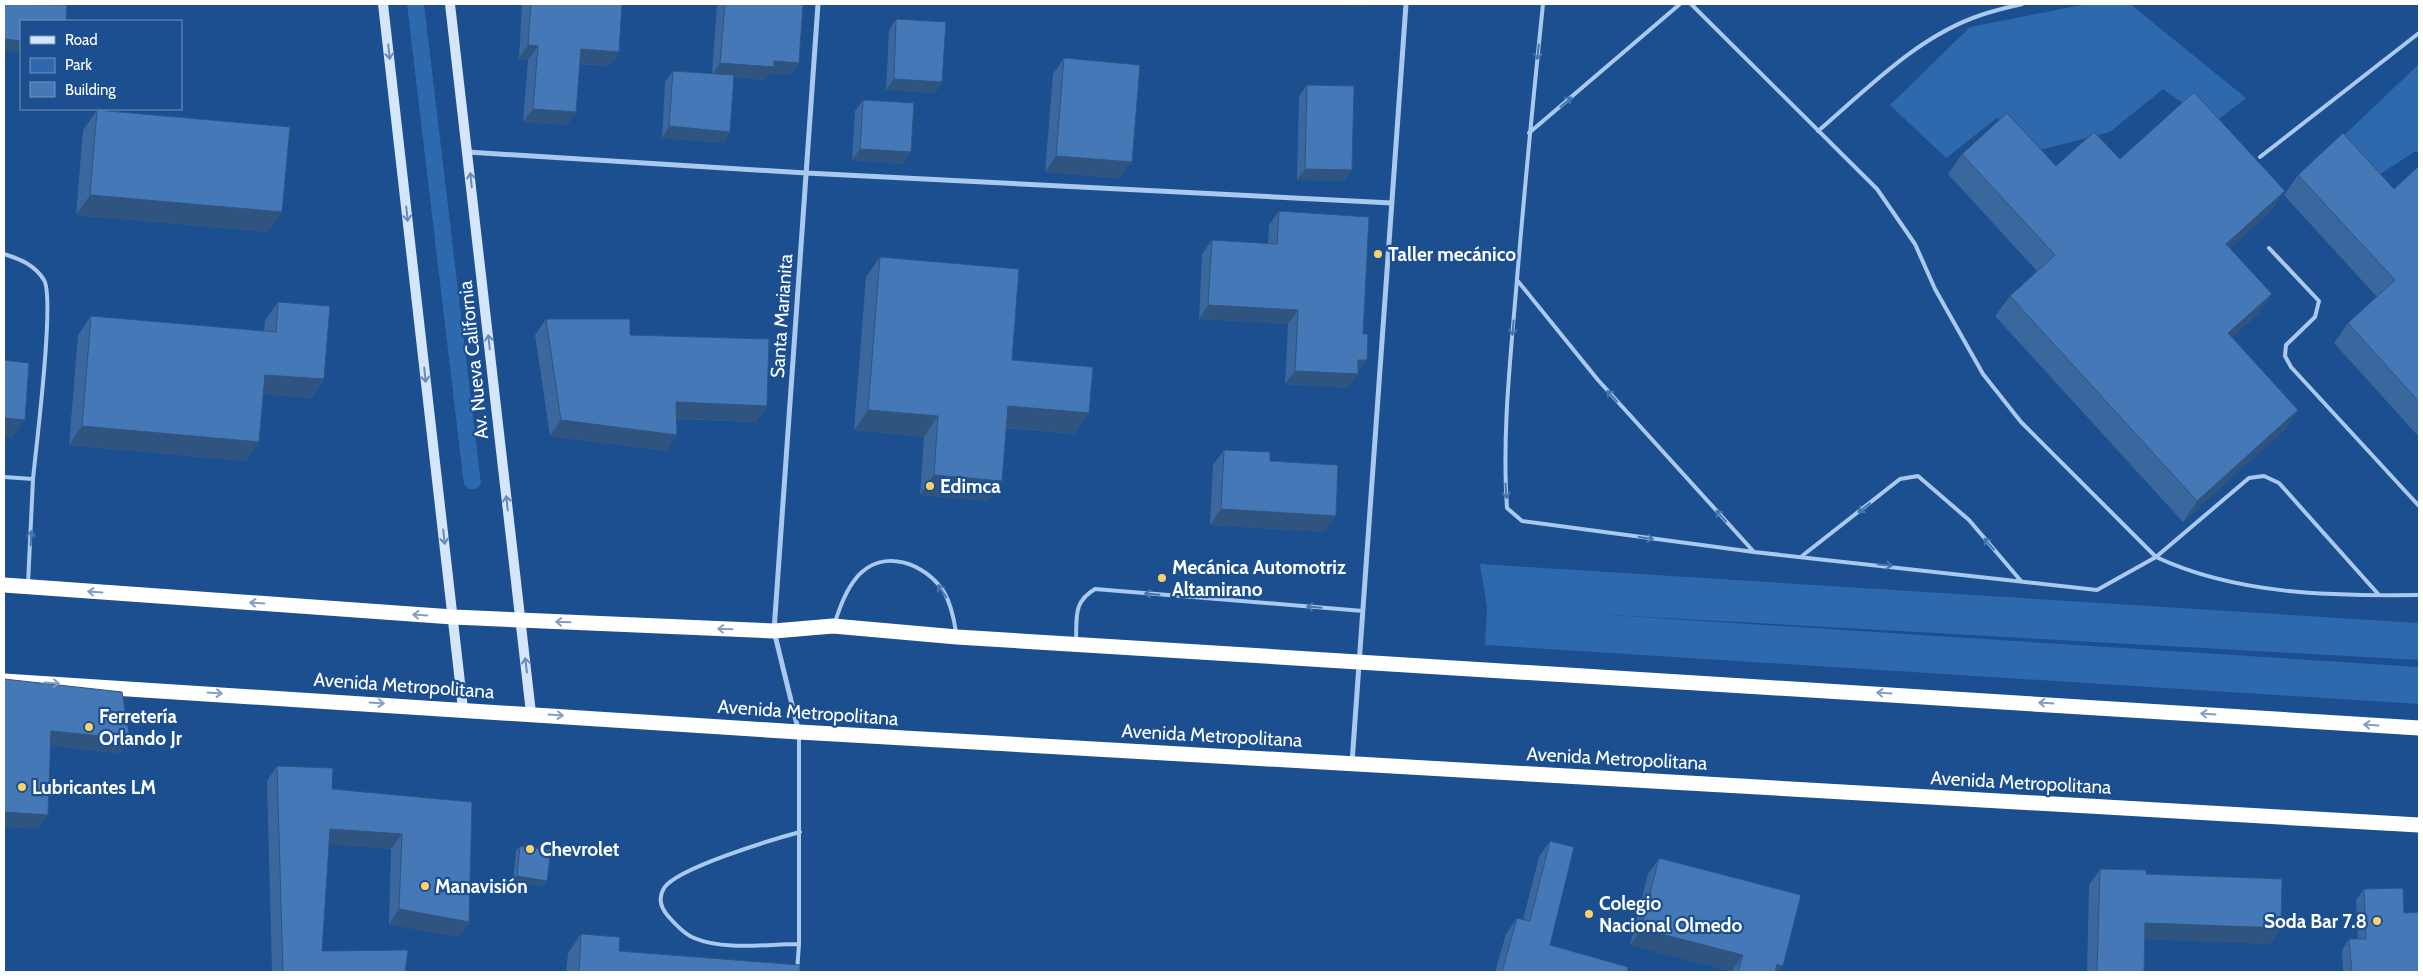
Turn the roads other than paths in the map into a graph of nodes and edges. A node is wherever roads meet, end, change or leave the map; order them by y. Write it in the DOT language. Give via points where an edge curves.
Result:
graph roads {
  1 [pos="383,4"];
  2 [pos="450,4"];
  3 [pos="818,4"];
  4 [pos="1406,4"];
  5 [pos="1543,4"];
  6 [pos="1680,4"];
  7 [pos="1691,4"];
  8 [pos="2022,4"];
  9 [pos="2419,33"];
  10 [pos="1818,131"];
  11 [pos="1530,133"];
  12 [pos="467,152"];
  13 [pos="2260,157"];
  14 [pos="806,173"];
  15 [pos="1392,203"];
  16 [pos="2269,248"];
  17 [pos="4,254"];
  18 [pos="1517,280"];
  19 [pos="4,477"];
  20 [pos="33,479"];
  21 [pos="2419,506"];
  22 [pos="1754,552"];
  23 [pos="1802,556"];
  24 [pos="2156,557"];
  25 [pos="2021,580"];
  26 [pos="4,585"];
  27 [pos="28,586"];
  28 [pos="2379,595"];
  29 [pos="2419,595"];
  30 [pos="1363,611"];
  31 [pos="453,617"];
  32 [pos="521,620"];
  33 [pos="833,626"];
  34 [pos="774,631"];
  35 [pos="957,637"];
  36 [pos="1076,644"];
  37 [pos="1359,661"];
  38 [pos="4,680"];
  39 [pos="464,709"];
  40 [pos="532,713"];
  41 [pos="2419,728"];
  42 [pos="799,732"];
  43 [pos="1352,763"];
  44 [pos="2419,825"];
  45 [pos="800,832"];
  46 [pos="800,944"];
  47 [pos="797,972"];
  1 -- 31 [label="street, one-way"];
  2 -- 12 [label="street, Av. Nueva California"];
  3 -- 14 [label="street, Santa Marianita"];
  4 -- 15 [label="street"];
  5 -- 11 [label="lane, one-way"];
  11 -- 6 [label="lane, one-way"];
  7 -- 10 [label="lane"];
  8 -- 10 [label="lane" via="1980,15 1910,53"];
  9 -- 13 [label="lane"];
  10 -- 24 [label="lane" via="1877,190 1915,244 1935,289 1982,374 2021,422"];
  11 -- 18 [label="lane"];
  12 -- 14 [label="street"];
  32 -- 12 [label="street, Av. Nueva California, one-way"];
  14 -- 15 [label="street"];
  14 -- 34 [label="street, Santa Marianita"];
  15 -- 30 [label="street"];
  16 -- 21 [label="lane" via="2319,301 2315,317 2286,346 2285,356 2291,367"];
  17 -- 20 [label="lane" via="25,260 45,281 48,315"];
  22 -- 18 [label="lane, one-way" via="1598,380"];
  18 -- 22 [label="lane, one-way" via="1509,372 1507,508 1522,521"];
  19 -- 20 [label="lane"];
  27 -- 20 [label="lane, one-way"];
  22 -- 23 [label="lane"];
  23 -- 25 [label="lane, one-way"];
  25 -- 23 [label="lane, one-way" via="1969,520 1918,476 1900,479"];
  24 -- 25 [label="lane" via="2097,590"];
  24 -- 28 [label="lane" via="2179,568 2218,579 2292,591"];
  24 -- 28 [label="lane" via="2249,478 2264,476 2279,483"];
  26 -- 27 [label="highway"];
  31 -- 27 [label="highway, one-way"];
  28 -- 29 [label="lane"];
  30 -- 36 [label="lane, one-way" via="1095,589 1083,596 1077,609"];
  30 -- 37 [label="street"];
  31 -- 32 [label="highway"];
  31 -- 39 [label="street"];
  34 -- 32 [label="highway, one-way"];
  40 -- 32 [label="street, Av. Nueva California, one-way"];
  33 -- 34 [label="highway"];
  33 -- 35 [label="highway"];
  35 -- 33 [label="lane, one-way" via="944,593 926,571 908,562 886,561 868,568 857,577 844,596"];
  34 -- 42 [label="street, Santa Marianita"];
  35 -- 36 [label="highway"];
  36 -- 37 [label="highway"];
  41 -- 37 [label="highway, one-way"];
  37 -- 43 [label="street"];
  38 -- 39 [label="highway, Avenida Metropolitana, one-way"];
  39 -- 40 [label="highway, Avenida Metropolitana"];
  40 -- 42 [label="highway, Avenida Metropolitana, one-way"];
  42 -- 43 [label="highway, Avenida Metropolitana"];
  42 -- 45 [label="lane"];
  43 -- 44 [label="highway, Avenida Metropolitana"];
  45 -- 46 [label="lane"];
  45 -- 46 [label="lane" via="742,848 681,876 664,888 660,900 667,916 693,938 724,944"];
  46 -- 47 [label="lane"];
}
